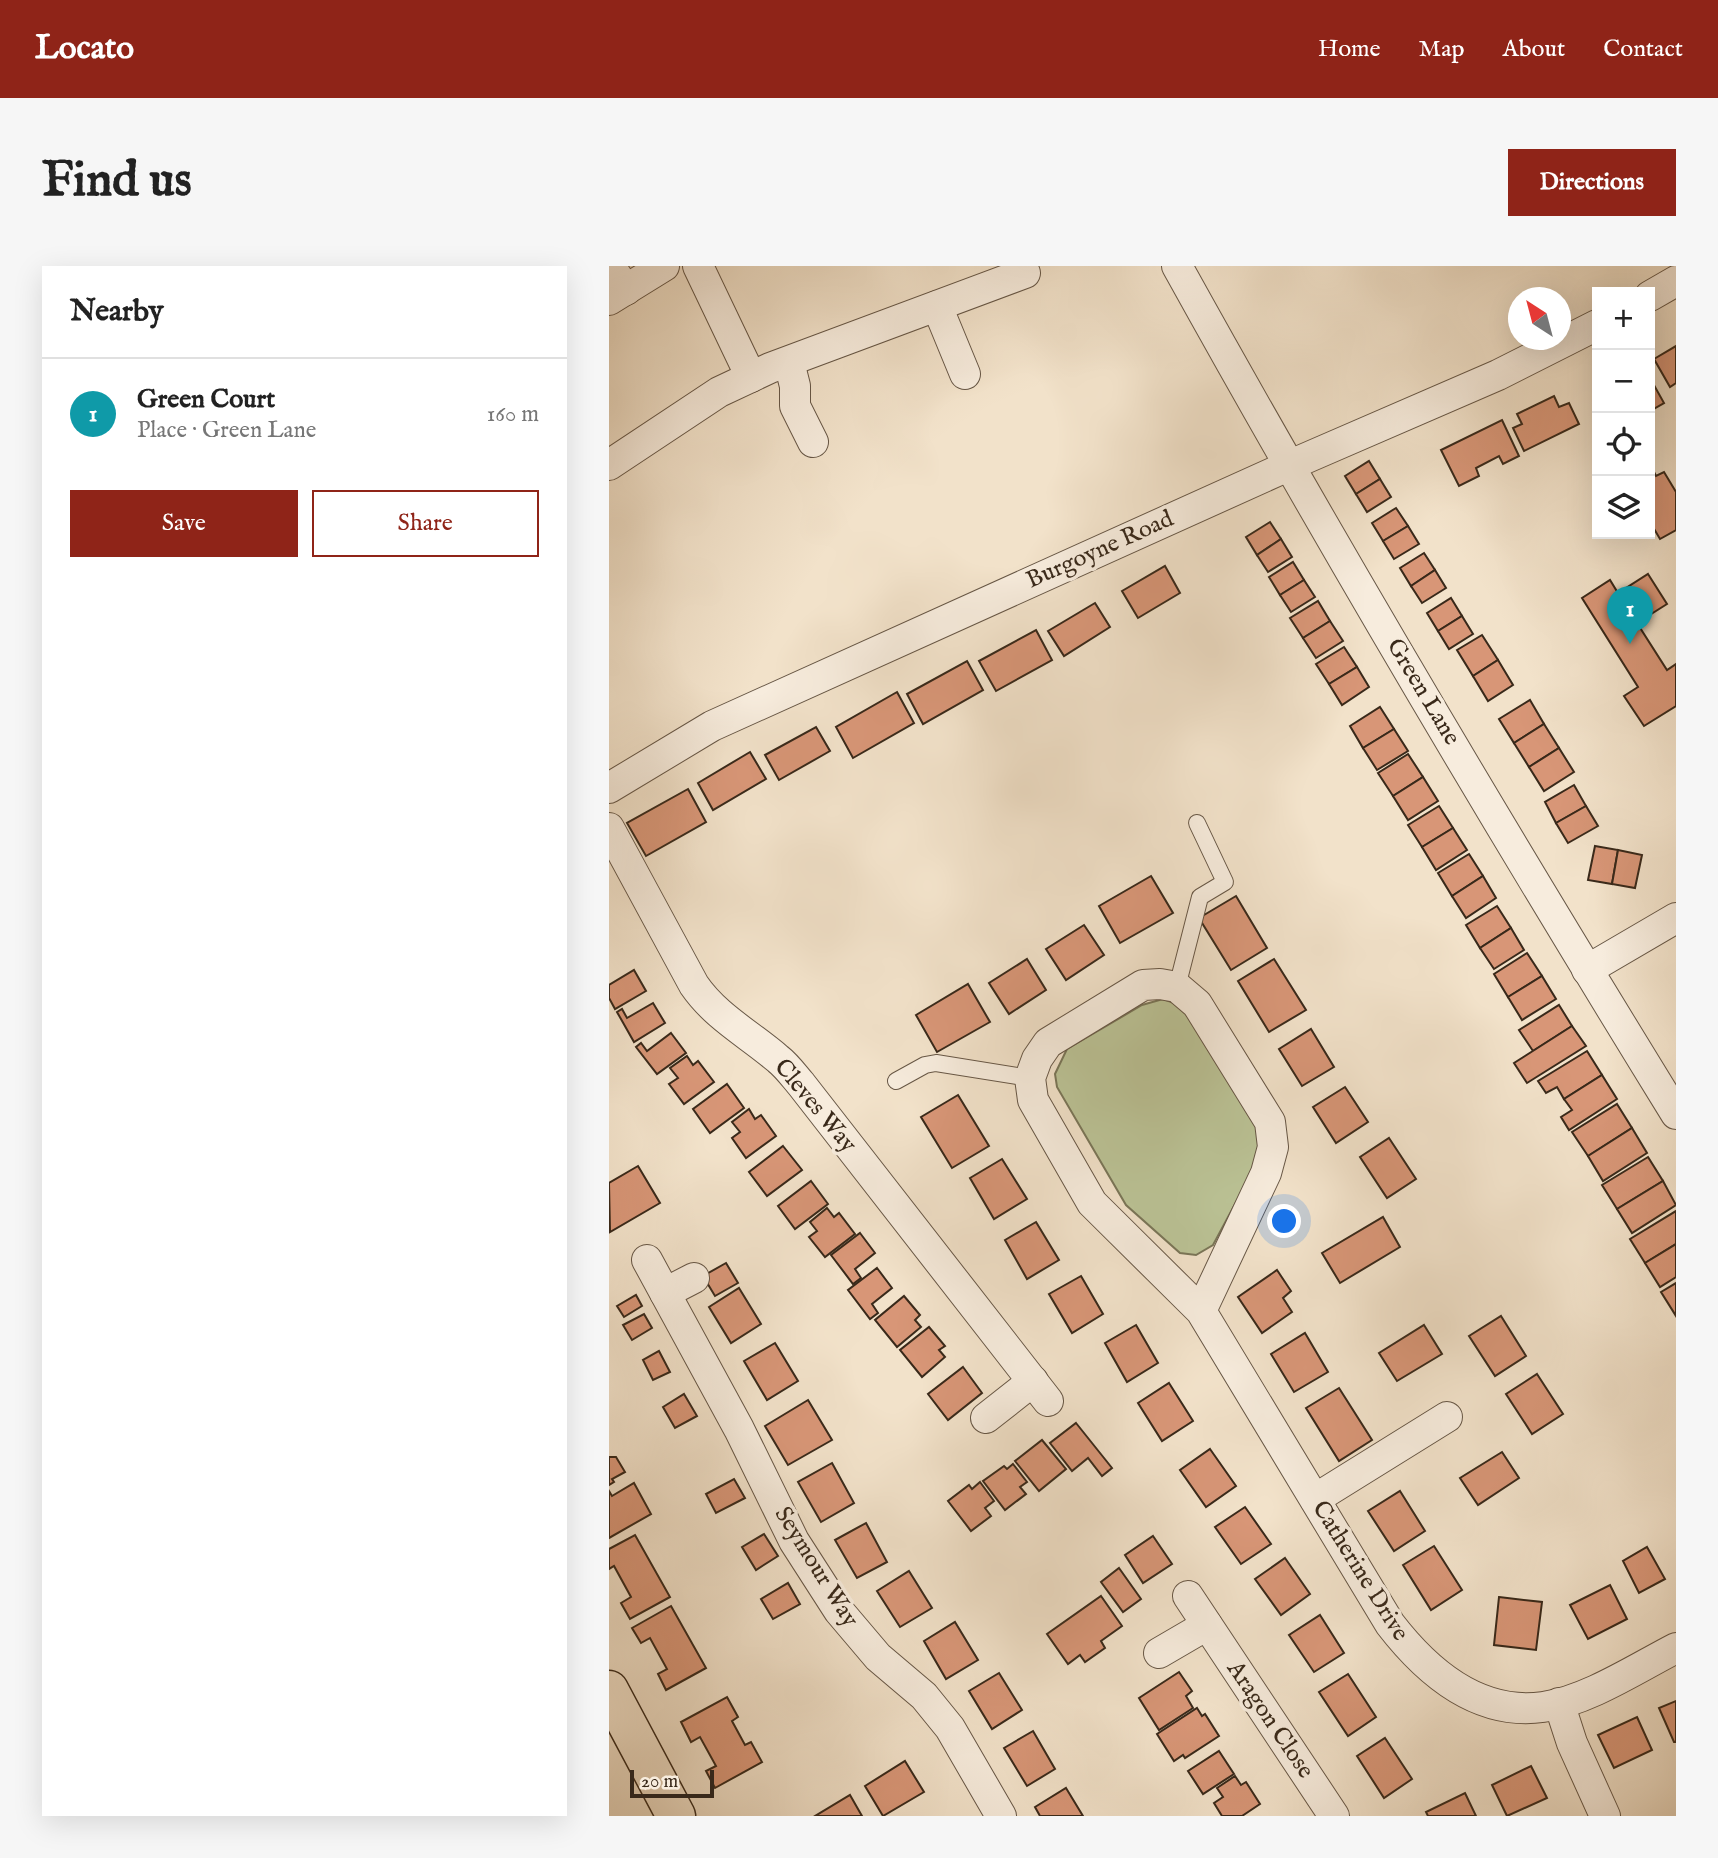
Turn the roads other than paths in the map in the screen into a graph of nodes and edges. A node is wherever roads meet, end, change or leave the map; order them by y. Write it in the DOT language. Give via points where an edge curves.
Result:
graph roads {
  1 [pos="664,266"];
  2 [pos="698,266"];
  3 [pos="1177,266"];
  4 [pos="1025,272"];
  5 [pos="1676,281"];
  6 [pos="615,285"];
  7 [pos="1655,293"];
  8 [pos="937,306"];
  9 [pos="1592,327"];
  10 [pos="789,362"];
  11 [pos="965,374"];
  12 [pos="751,377"];
  13 [pos="813,442"];
  14 [pos="609,465"];
  15 [pos="1288,466"];
  16 [pos="609,788"];
  17 [pos="1197,823"];
  18 [pos="609,828"];
  19 [pos="1676,918"];
  20 [pos="1587,970"];
  21 [pos="1177,987"];
  22 [pos="1030,1078"];
  23 [pos="896,1081"];
  24 [pos="1676,1114"];
  25 [pos="647,1260"];
  26 [pos="694,1278"];
  27 [pos="665,1293"];
  28 [pos="1201,1311"];
  29 [pos="1447,1417"];
  30 [pos="986,1418"];
  31 [pos="1315,1499"];
  32 [pos="1188,1596"];
  33 [pos="1207,1625"];
  34 [pos="1676,1648"];
  35 [pos="1159,1653"];
  36 [pos="609,1690"];
  37 [pos="1559,1703"];
  38 [pos="991,1812"];
  39 [pos="667,1813"];
  40 [pos="1334,1816"];
  41 [pos="1605,1816"];
  1 -- 6 [label="street"];
  2 -- 12 [label="street"];
  3 -- 15 [label="street, Green Lane"];
  4 -- 8 [label="street"];
  5 -- 7 [label="street"];
  8 -- 10 [label="street"];
  8 -- 11 [label="street"];
  9 -- 15 [label="street, Burgoyne Road"];
  10 -- 12 [label="street"];
  10 -- 13 [label="street" via="795,407"];
  12 -- 14 [label="street" via="719,392"];
  15 -- 16 [label="street, Burgoyne Road" via="712,726"];
  15 -- 20 [label="street, Green Lane"];
  17 -- 21 [label="lane" via="1225,882 1200,897"];
  18 -- 30 [label="street, Cleves Way" via="705,1001 782,1061 1041,1391"];
  19 -- 20 [label="street"];
  20 -- 24 [label="street, Green Lane"];
  21 -- 22 [label="street" via="1143,985 1048,1043"];
  21 -- 28 [label="street" via="1196,1004 1270,1122 1273,1147 1266,1173"];
  22 -- 23 [label="lane" via="936,1063"];
  22 -- 28 [label="street, Catherine Drive" via="1033,1100 1092,1203"];
  25 -- 27 [label="street, Seymour Way"];
  26 -- 27 [label="street"];
  27 -- 38 [label="street, Seymour Way" via="795,1541 839,1611 950,1728"];
  28 -- 31 [label="street, Catherine Drive"];
  29 -- 31 [label="street"];
  31 -- 37 [label="street, Catherine Drive" via="1390,1624 1429,1669 1454,1688 1485,1701 1517,1708"];
  32 -- 33 [label="street, Aragon Close"];
  33 -- 35 [label="street"];
  33 -- 40 [label="street, Aragon Close"];
  34 -- 37 [label="street, Catherine Drive"];
  36 -- 39 [label="main road"];
  37 -- 41 [label="street"];
}
